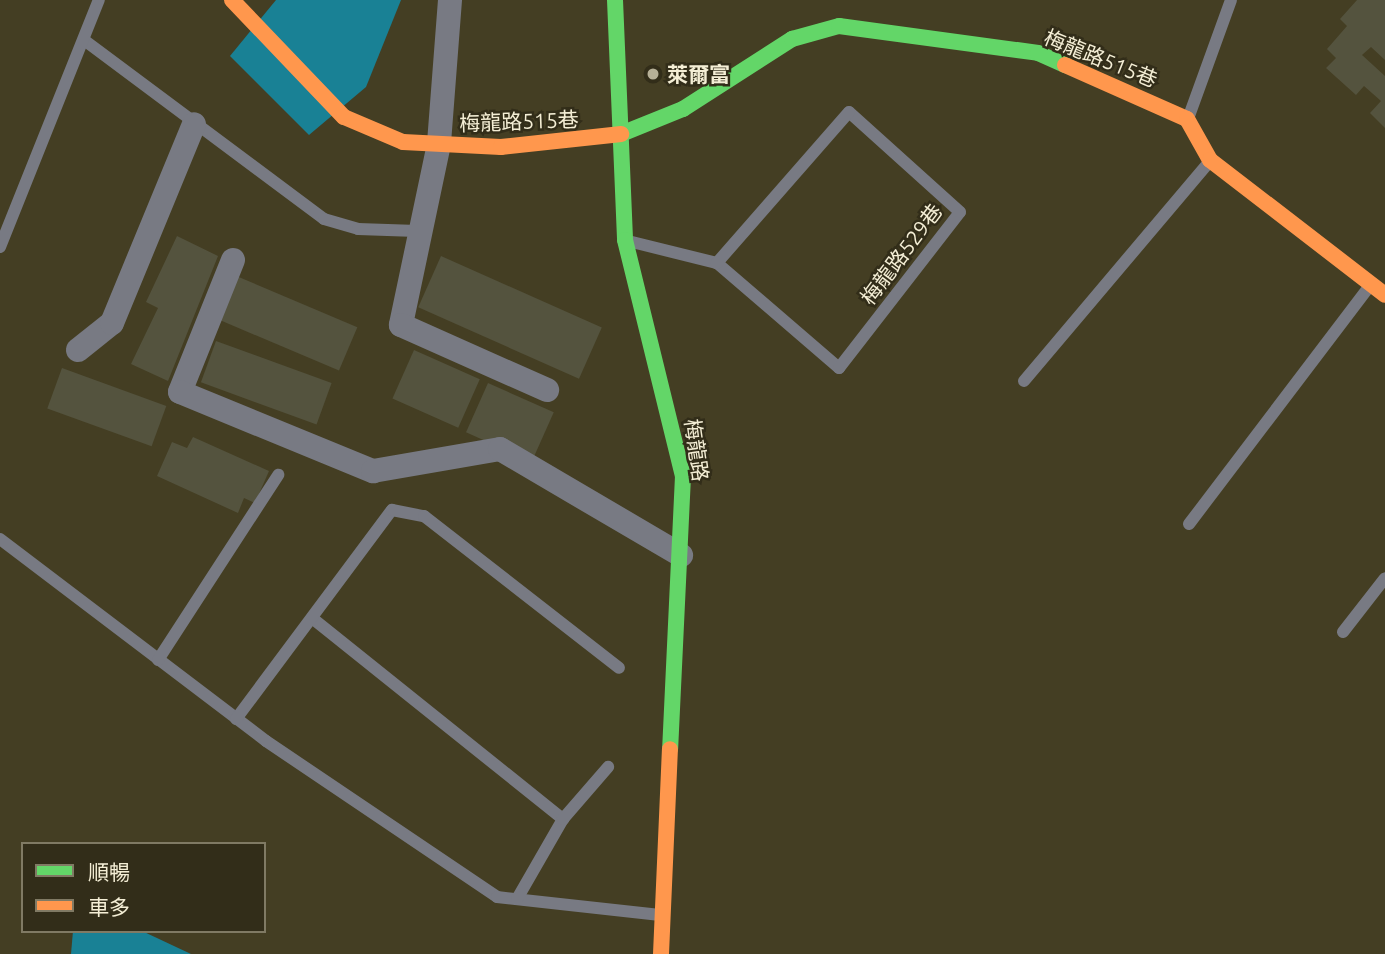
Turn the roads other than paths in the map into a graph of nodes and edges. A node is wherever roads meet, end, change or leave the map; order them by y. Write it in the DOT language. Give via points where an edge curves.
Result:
graph roads {
  1 [pos="99,0"];
  2 [pos="232,0"];
  3 [pos="450,0"];
  4 [pos="615,0"];
  5 [pos="1231,0"];
  6 [pos="84,40"];
  7 [pos="1187,119"];
  8 [pos="194,124"];
  9 [pos="617,136"];
  10 [pos="439,144"];
  11 [pos="1210,160"];
  12 [pos="417,230"];
  13 [pos="625,240"];
  14 [pos="0,247"];
  15 [pos="233,260"];
  16 [pos="717,263"];
  17 [pos="1371,284"];
  18 [pos="1385,295"];
  19 [pos="78,350"];
  20 [pos="1024,381"];
  21 [pos="547,390"];
  22 [pos="278,475"];
  23 [pos="1189,524"];
  24 [pos="0,539"];
  25 [pos="681,555"];
  26 [pos="1385,578"];
  27 [pos="312,618"];
  28 [pos="1343,632"];
  29 [pos="158,660"];
  30 [pos="619,668"];
  31 [pos="236,719"];
  32 [pos="608,768"];
  33 [pos="563,819"];
  34 [pos="517,899"];
  35 [pos="664,915"];
  36 [pos="666,953"];
  1 -- 6 [label="lane"];
  2 -- 10 [label="street, 梅龍路515巷" via="344,117 403,142"];
  3 -- 10 [label="street"];
  4 -- 9 [label="street, 梅龍路"];
  5 -- 7 [label="lane"];
  6 -- 8 [label="lane"];
  6 -- 14 [label="lane"];
  7 -- 9 [label="street, 梅龍路515巷" via="1038,53 839,26 792,39 683,109"];
  7 -- 11 [label="street"];
  8 -- 12 [label="lane" via="324,219 358,229"];
  8 -- 19 [label="street" via="112,323"];
  9 -- 10 [label="street, 梅龍路515巷" via="501,147"];
  9 -- 13 [label="street, 梅龍路"];
  10 -- 12 [label="street"];
  11 -- 17 [label="street"];
  11 -- 20 [label="lane"];
  12 -- 21 [label="street" via="401,325"];
  13 -- 16 [label="lane, 梅龍路529巷"];
  13 -- 25 [label="street, 梅龍路" via="661,366 683,476"];
  15 -- 25 [label="street" via="180,392 373,471 500,449"];
  16 -- 16 [label="lane, 梅龍路529巷" via="839,368 960,212 849,112"];
  17 -- 18 [label="street"];
  17 -- 23 [label="lane"];
  22 -- 29 [label="lane"];
  24 -- 29 [label="lane"];
  25 -- 35 [label="street, 梅龍路"];
  26 -- 28 [label="lane"];
  27 -- 30 [label="lane" via="391,510 424,516"];
  27 -- 31 [label="lane"];
  27 -- 33 [label="lane"];
  29 -- 31 [label="lane"];
  31 -- 34 [label="lane" via="497,897"];
  32 -- 33 [label="lane"];
  33 -- 34 [label="lane"];
  34 -- 35 [label="lane"];
  35 -- 36 [label="street, 梅龍路"];
}
